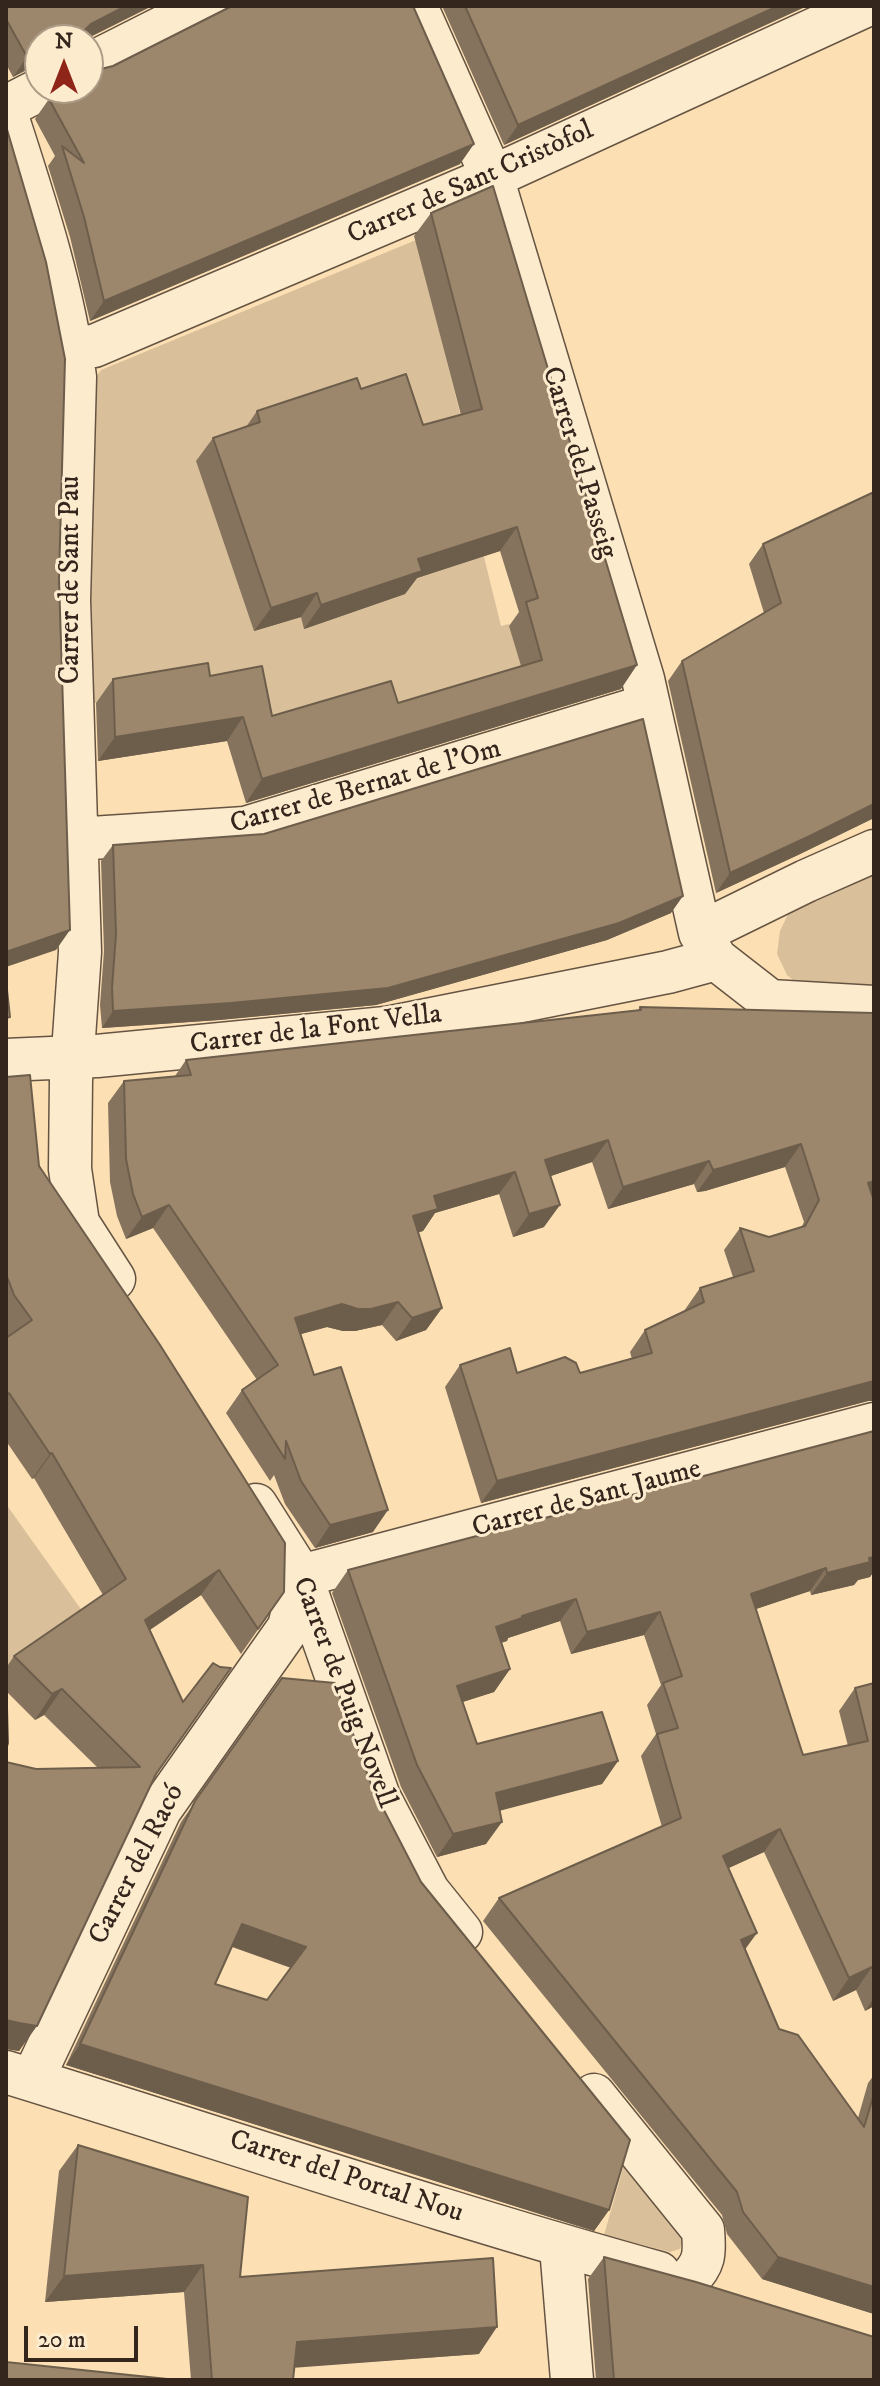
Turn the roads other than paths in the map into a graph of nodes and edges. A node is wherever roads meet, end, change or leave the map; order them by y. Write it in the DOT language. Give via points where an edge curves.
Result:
graph roads {
  1 [pos="205,6"];
  2 [pos="416,6"];
  3 [pos="865,6"];
  4 [pos="104,57"];
  5 [pos="24,98"];
  6 [pos="6,107"];
  7 [pos="6,113"];
  8 [pos="492,177"];
  9 [pos="71,348"];
  10 [pos="649,705"];
  11 [pos="76,839"];
  12 [pos="874,851"];
  13 [pos="708,946"];
  14 [pos="874,1007"];
  15 [pos="73,1056"];
  16 [pos="6,1060"];
  17 [pos="136,1315"];
  18 [pos="874,1424"];
  19 [pos="235,1471"];
  20 [pos="301,1576"];
  21 [pos="487,1964"];
  22 [pos="565,2061"];
  23 [pos="21,2077"];
  24 [pos="561,2247"];
  25 [pos="687,2281"];
  26 [pos="730,2294"];
  27 [pos="572,2380"];
  1 -- 4 [label="street"];
  2 -- 8 [label="street, Carrer del Passeig"];
  3 -- 8 [label="street, Carrer de Sant Cristòfol"];
  5 -- 6 [label="street"];
  7 -- 9 [label="street, Carrer de Sant Pau" via="44,229"];
  8 -- 9 [label="street, Carrer de Sant Cristòfol" via="94,346"];
  8 -- 10 [label="street, Carrer del Passeig"];
  9 -- 11 [label="street, Carrer de Sant Pau" via="75,377 59,546 69,600"];
  10 -- 11 [label="street, Carrer de Bernat de l'Om" via="245,828"];
  10 -- 13 [label="street, Carrer del Passeig"];
  11 -- 15 [label="street, Carrer de Sant Pau" via="80,952"];
  12 -- 13 [label="street, Carrer de la Font Vella" via="806,881"];
  13 -- 14 [label="street" via="770,1001"];
  13 -- 15 [label="street, Carrer de la Font Vella" via="668,972 386,1028"];
  15 -- 16 [label="street, Carrer de la Font Vella"];
  15 -- 17 [label="street" via="70,1169 78,1223"];
  18 -- 20 [label="street, Carrer de Sant Jaume"];
  19 -- 20 [label="street, Carrer de Puig Novell"];
  20 -- 21 [label="street, Carrer de Puig Novell" via="379,1797 428,1891"];
  20 -- 23 [label="street, Carrer del Racó" via="289,1627 160,1810 37,2070"];
  22 -- 25 [label="street" via="703,2230 700,2270"];
  23 -- 24 [label="street, Carrer del Portal Nou"];
  24 -- 25 [label="street, Carrer del Portal Nou"];
  24 -- 27 [label="street"];
  25 -- 26 [label="street, Carrer del Portal Nou"];
}
